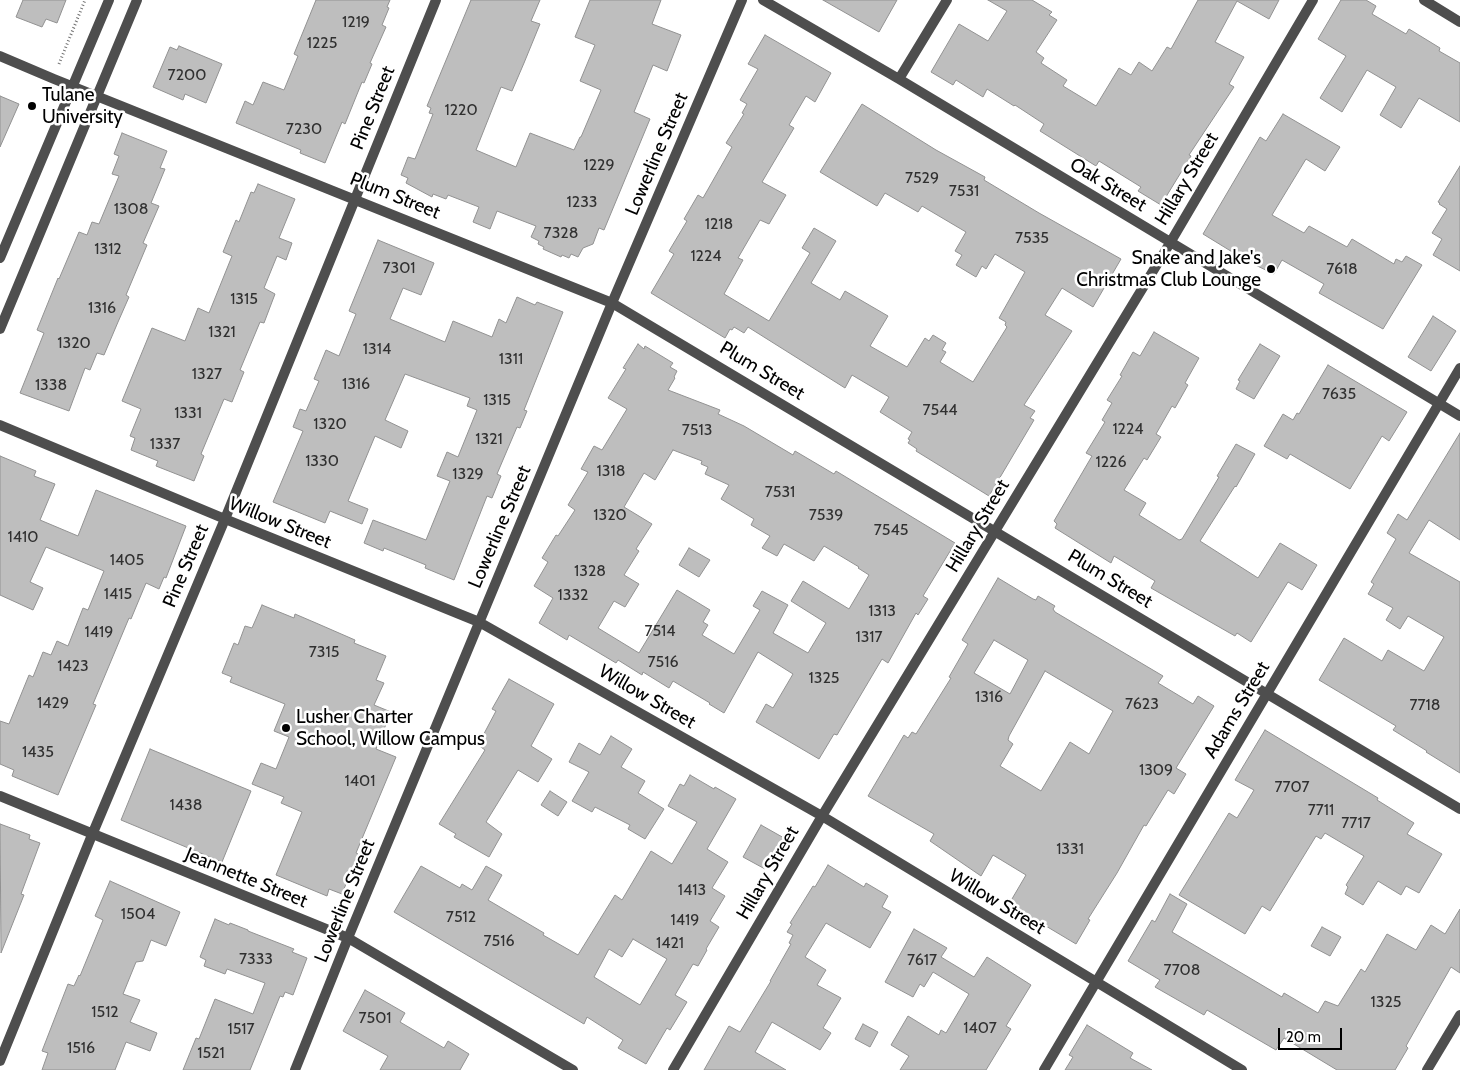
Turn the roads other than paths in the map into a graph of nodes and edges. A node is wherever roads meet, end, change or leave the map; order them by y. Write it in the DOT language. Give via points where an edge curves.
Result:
graph roads {
  1 [pos="109,0"];
  2 [pos="138,0"];
  3 [pos="436,0"];
  4 [pos="742,0"];
  5 [pos="763,0"];
  6 [pos="947,0"];
  7 [pos="1313,0"];
  8 [pos="1424,0"];
  9 [pos="1460,22"];
  10 [pos="0,56"];
  11 [pos="900,79"];
  12 [pos="73,86"];
  13 [pos="97,96"];
  14 [pos="354,198"];
  15 [pos="1170,242"];
  16 [pos="0,258"];
  17 [pos="612,303"];
  18 [pos="0,329"];
  19 [pos="1460,368"];
  20 [pos="1439,404"];
  21 [pos="1460,416"];
  22 [pos="0,425"];
  23 [pos="225,519"];
  24 [pos="995,531"];
  25 [pos="479,622"];
  26 [pos="1267,693"];
  27 [pos="0,796"];
  28 [pos="1460,809"];
  29 [pos="822,816"];
  30 [pos="92,835"];
  31 [pos="348,938"];
  32 [pos="1096,982"];
  33 [pos="1460,1015"];
  34 [pos="0,1061"];
  35 [pos="296,1070"];
  36 [pos="574,1070"];
  37 [pos="672,1070"];
  38 [pos="1044,1070"];
  39 [pos="1242,1070"];
  40 [pos="1427,1070"];
  1 -- 12 [label="street"];
  2 -- 13 [label="street"];
  3 -- 14 [label="street, Pine Street"];
  4 -- 17 [label="street, Lowerline Street"];
  5 -- 11 [label="street, Oak Street"];
  6 -- 11 [label="street"];
  7 -- 15 [label="street, Hillary Street"];
  8 -- 9 [label="street"];
  10 -- 12 [label="street, Plum Street"];
  11 -- 15 [label="street, Oak Street"];
  12 -- 13 [label="street, Plum Street"];
  12 -- 16 [label="street"];
  13 -- 14 [label="street, Plum Street"];
  13 -- 18 [label="street"];
  14 -- 17 [label="street, Plum Street"];
  14 -- 23 [label="street, Pine Street"];
  15 -- 20 [label="street, Oak Street"];
  15 -- 24 [label="street, Hillary Street"];
  17 -- 24 [label="street, Plum Street"];
  17 -- 25 [label="street, Lowerline Street"];
  19 -- 20 [label="street, Adams Street"];
  20 -- 21 [label="street, Oak Street"];
  20 -- 26 [label="street, Adams Street"];
  22 -- 23 [label="street, Willow Street"];
  23 -- 25 [label="street, Willow Street"];
  23 -- 30 [label="street, Pine Street"];
  24 -- 26 [label="street, Plum Street"];
  24 -- 29 [label="street, Hillary Street"];
  25 -- 29 [label="street, Willow Street"];
  25 -- 31 [label="street, Lowerline Street"];
  26 -- 28 [label="street, Plum Street"];
  26 -- 32 [label="street, Adams Street"];
  27 -- 30 [label="street, Jeannette Street"];
  29 -- 32 [label="street, Willow Street"];
  29 -- 37 [label="street, Hillary Street"];
  30 -- 31 [label="street, Jeannette Street"];
  30 -- 34 [label="street, Pine Street"];
  31 -- 35 [label="street, Lowerline Street"];
  31 -- 36 [label="street, Jeannette Street"];
  32 -- 38 [label="street, Adams Street"];
  32 -- 39 [label="street, Willow Street"];
  33 -- 40 [label="street"];
}
